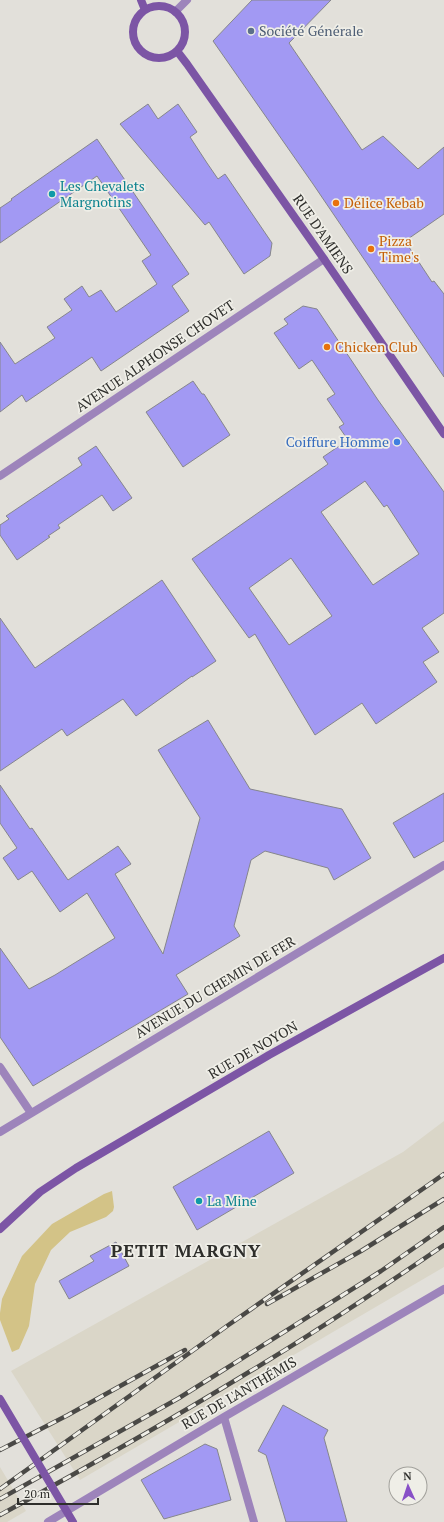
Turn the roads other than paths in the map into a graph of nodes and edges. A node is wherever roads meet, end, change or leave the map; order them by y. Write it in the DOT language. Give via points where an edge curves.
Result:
graph roads {
  1 [pos="141,0"];
  2 [pos="187,0"];
  3 [pos="145,10"];
  4 [pos="176,12"];
  5 [pos="177,51"];
  6 [pos="324,258"];
  7 [pos="444,434"];
  8 [pos="0,476"];
  9 [pos="444,865"];
  10 [pos="444,958"];
  11 [pos="0,1067"];
  12 [pos="31,1113"];
  13 [pos="0,1132"];
  14 [pos="0,1229"];
  15 [pos="444,1289"];
  16 [pos="0,1398"];
  17 [pos="224,1417"];
  18 [pos="48,1522"];
  19 [pos="73,1522"];
  20 [pos="254,1522"];
  1 -- 3 [label="main road"];
  2 -- 4 [label="street"];
  3 -- 4 [label="main road" via="155,6 166,7"];
  3 -- 5 [label="main road" via="134,26 134,37 138,46 146,54 156,58 167,57"];
  4 -- 5 [label="main road" via="185,26 185,36"];
  5 -- 6 [label="main road, RUE D'AMIENS"];
  6 -- 7 [label="main road, RUE D'AMIENS"];
  6 -- 8 [label="street, AVENUE ALPHONSE CHOVET"];
  9 -- 12 [label="street, AVENUE DU CHEMIN DE FER"];
  10 -- 14 [label="main road, RUE DE NOYON" via="269,1055 76,1168 40,1192"];
  11 -- 12 [label="street"];
  12 -- 13 [label="street, AVENUE DU CHEMIN DE FER"];
  15 -- 17 [label="street, RUE DE L'ANTHÉMIS"];
  16 -- 19 [label="main road, bridge"];
  17 -- 18 [label="street, RUE DE L'ANTHÉMIS"];
  17 -- 20 [label="street"];
}
